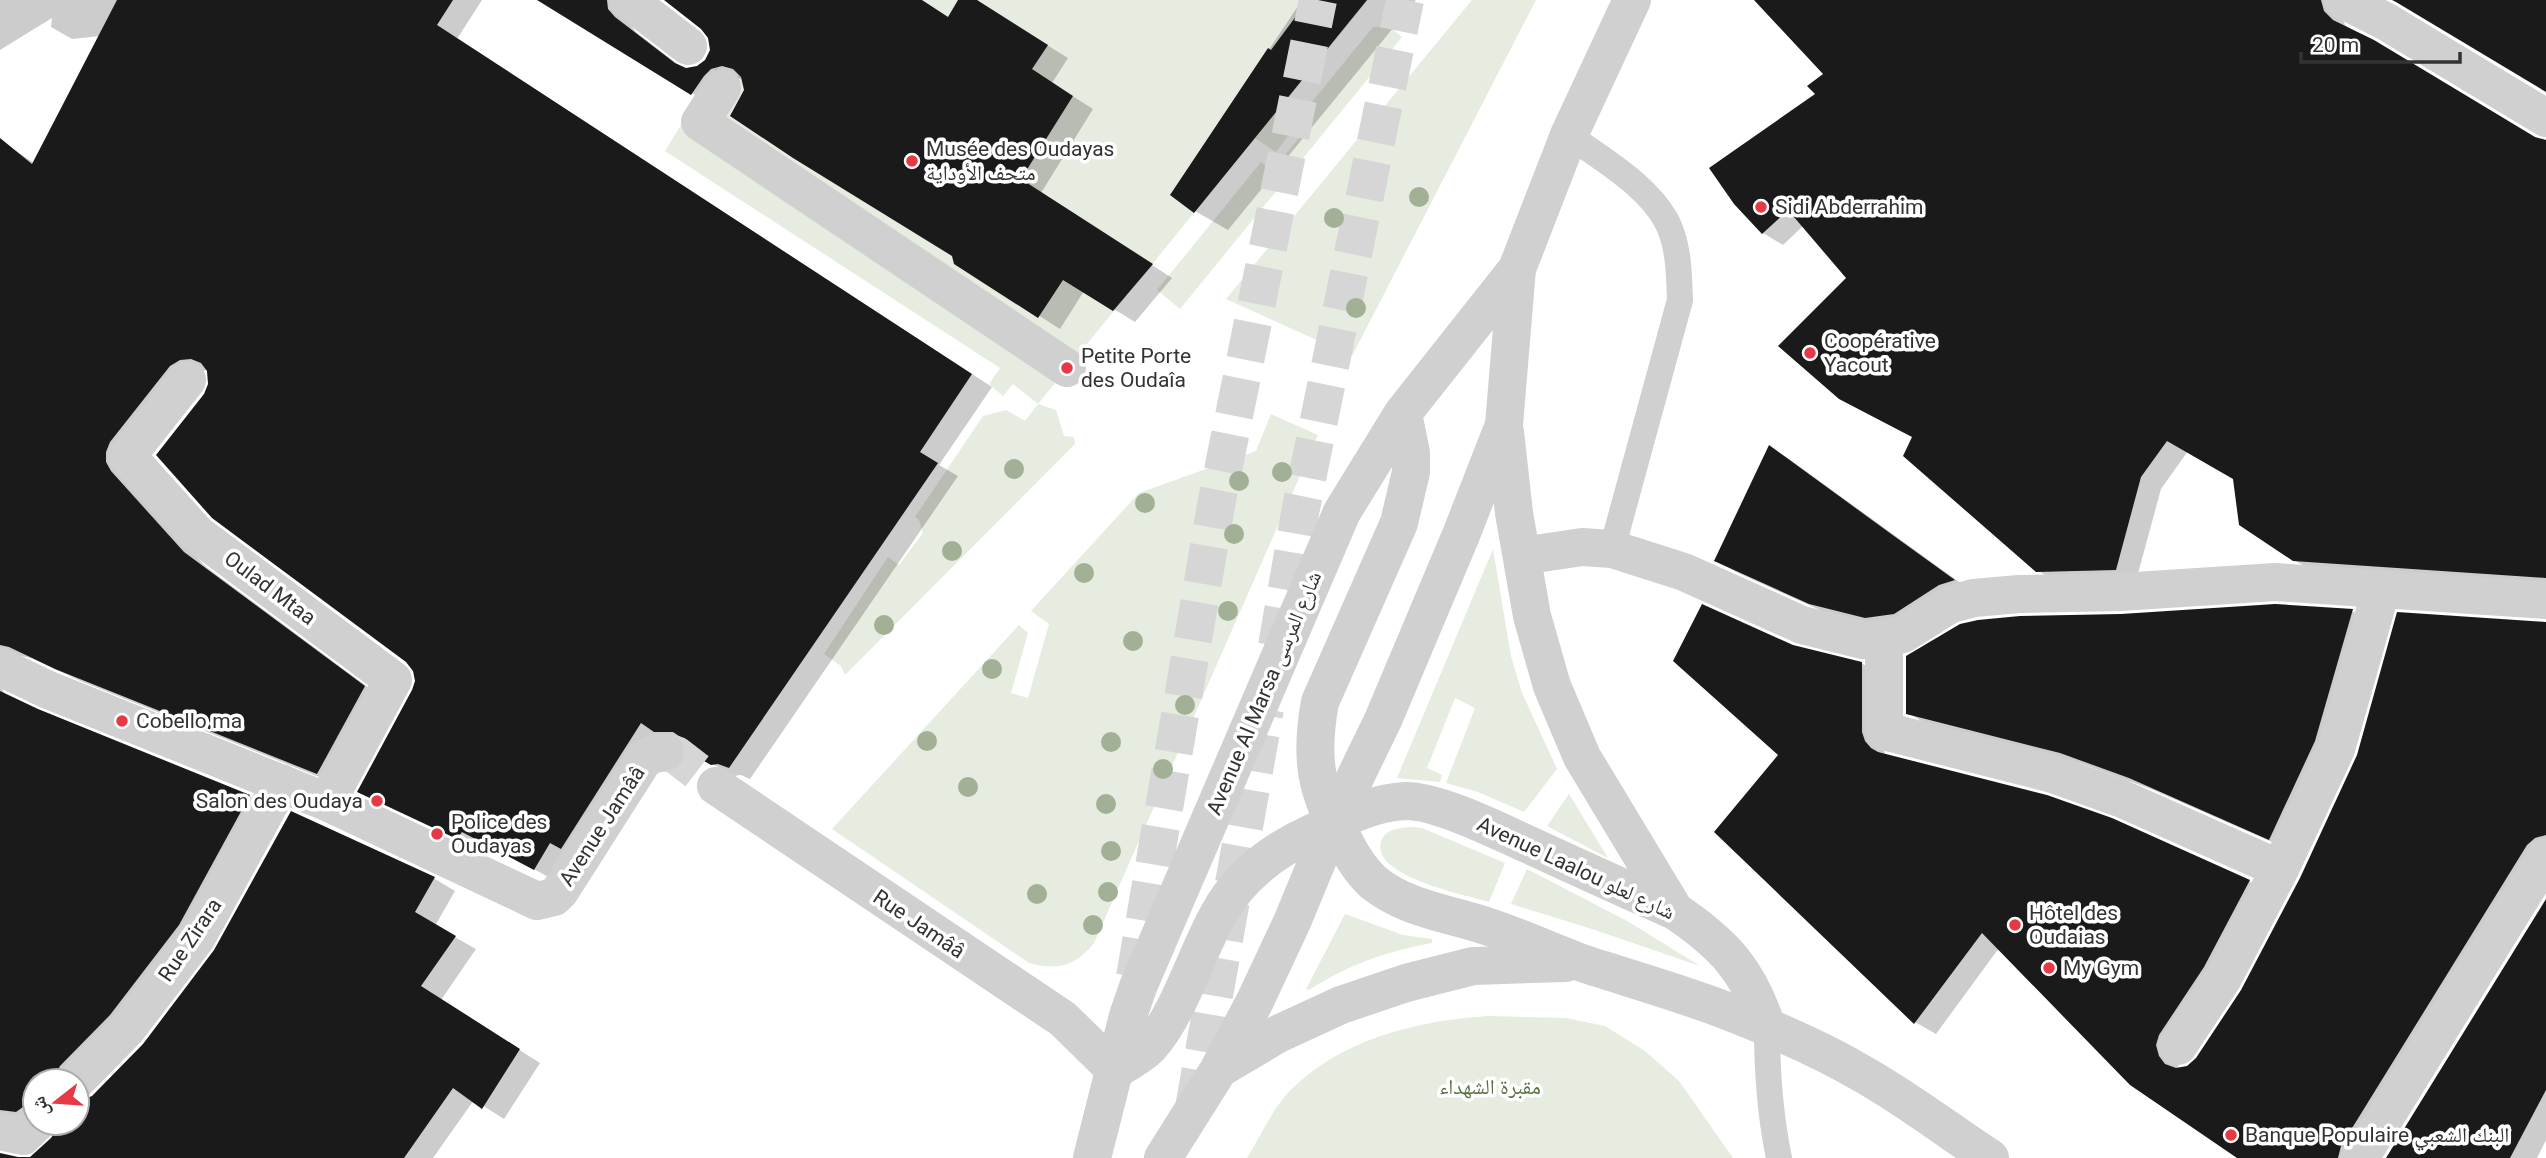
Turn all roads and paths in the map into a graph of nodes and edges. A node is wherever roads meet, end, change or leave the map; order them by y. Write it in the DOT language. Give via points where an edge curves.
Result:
graph roads {
  1 [pos="628,0"];
  2 [pos="1632,0"];
  3 [pos="2343,0"];
  4 [pos="688,46"];
  5 [pos="722,88"];
  6 [pos="2546,118"];
  7 [pos="1569,135"];
  8 [pos="1517,269"];
  9 [pos="1067,368"];
  10 [pos="187,380"];
  11 [pos="1403,413"];
  12 [pos="1504,425"];
  13 [pos="1612,549"];
  14 [pos="1522,556"];
  15 [pos="2381,590"];
  16 [pos="2546,600"];
  17 [pos="1884,639"];
  18 [pos="0,667"];
  19 [pos="665,752"];
  20 [pos="281,783"];
  21 [pos="716,786"];
  22 [pos="327,802"];
  23 [pos="1334,823"];
  24 [pos="2546,857"];
  25 [pos="2280,869"];
  26 [pos="1675,911"];
  27 [pos="1584,963"];
  28 [pos="1767,1027"];
  29 [pos="2178,1046"];
  30 [pos="90,1067"];
  31 [pos="1219,1069"];
  32 [pos="1115,1070"];
  33 [pos="0,1131"];
  34 [pos="21,1136"];
  35 [pos="1092,1158"];
  36 [pos="1163,1158"];
  37 [pos="1779,1158"];
  38 [pos="1990,1158"];
  39 [pos="2360,1158"];
  1 -- 4 [label="street"];
  2 -- 7 [label="street, Avenue Al Marsa شارع المرسى"];
  3 -- 6 [label="street" via="2385,20"];
  5 -- 9 [label="street" via="700,122"];
  7 -- 8 [label="street, Avenue Al Marsa شارع المرسى"];
  7 -- 13 [label="lane" via="1640,188 1666,220 1679,272 1680,300"];
  8 -- 11 [label="street, Avenue Al Marsa شارع المرسى"];
  8 -- 12 [label="street, Avenue Al Marsa شارع المرسى"];
  10 -- 22 [label="street, Oulad Mtaa" via="127,456 197,534 393,680"];
  11 -- 23 [label="street" via="1412,472 1399,523 1320,702 1317,777"];
  11 -- 32 [label="street, Avenue Al Marsa شارع المرسى" via="1342,512 1138,987"];
  12 -- 14 [label="street"];
  12 -- 23 [label="street, Avenue Al Marsa شارع المرسى" via="1423,629"];
  13 -- 14 [label="street" via="1582,547"];
  13 -- 17 [label="street" via="1684,572 1802,625 1844,637"];
  14 -- 26 [label="street" via="1532,616 1552,686 1577,745"];
  15 -- 16 [label="street"];
  15 -- 17 [label="street" via="2275,582 1974,598 1951,604 1903,634"];
  15 -- 25 [label="street" via="2336,749"];
  17 -- 25 [label="street" via="1884,732 2053,774 2120,798"];
  18 -- 20 [label="street, Avenue Jamââ"];
  19 -- 22 [label="street, Avenue Jamââ" via="644,759 560,891 546,900 529,898"];
  20 -- 22 [label="street, Avenue Jamââ"];
  20 -- 30 [label="street, Rue Zirara" via="197,936 127,1029"];
  21 -- 32 [label="street, Rue Jamââ" via="1063,1019"];
  23 -- 26 [label="street, Avenue Laalou شارع لعلو" via="1359,811 1408,801 1437,808 1475,820"];
  23 -- 27 [label="street" via="1356,863 1389,894"];
  23 -- 31 [label="street, Avenue Al Marsa شارع المرسى" via="1292,922"];
  23 -- 32 [label="street, Avenue Laalou شارع لعلو" via="1268,857 1231,893 1150,1046"];
  24 -- 39 [label="street"];
  25 -- 29 [label="street" via="2223,978"];
  26 -- 28 [label="street, Avenue Laalou شارع لعلو" via="1705,931 1737,963 1758,999"];
  27 -- 28 [label="street"];
  27 -- 31 [label="street" via="1473,966 1406,983 1278,1034"];
  28 -- 37 [label="lane" via="1772,1125"];
  28 -- 38 [label="street" via="1863,1074"];
  31 -- 36 [label="street, Avenue Al Marsa شارع المرسى"];
  32 -- 35 [label="street, Avenue Al Marsa شارع المرسى"];
  33 -- 34 [label="street"];
}
